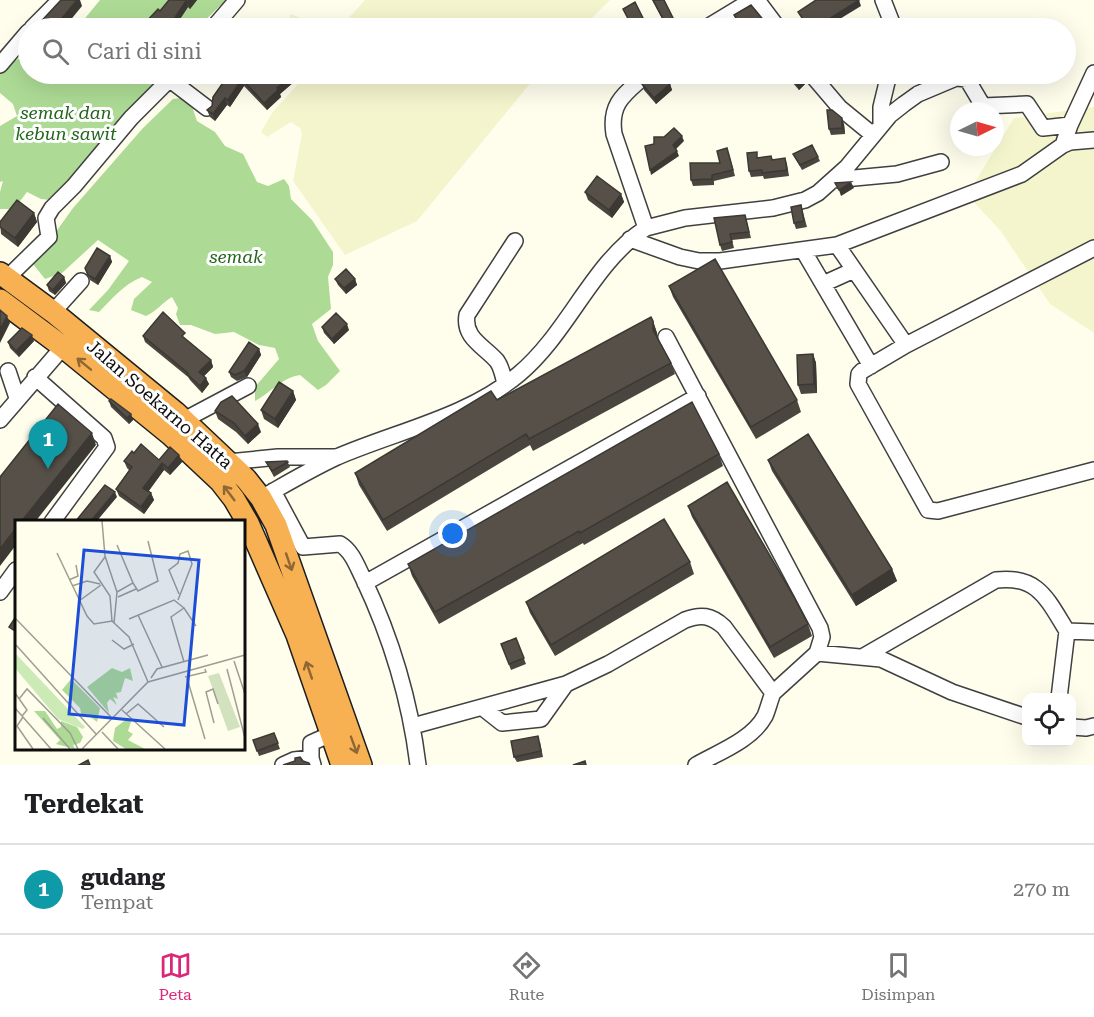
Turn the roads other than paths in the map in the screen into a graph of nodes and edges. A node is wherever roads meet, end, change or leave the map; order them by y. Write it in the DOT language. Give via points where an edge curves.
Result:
graph roads {
  1 [pos="60,0"];
  2 [pos="237,0"];
  3 [pos="752,0"];
  4 [pos="758,0"];
  5 [pos="883,0"];
  6 [pos="42,18"];
  7 [pos="222,18"];
  8 [pos="722,18"];
  9 [pos="771,18"];
  10 [pos="890,18"];
  11 [pos="18,44"];
  12 [pos="0,65"];
  13 [pos="1094,73"];
  14 [pos="164,84"];
  15 [pos="181,84"];
  16 [pos="636,84"];
  17 [pos="820,84"];
  18 [pos="887,84"];
  19 [pos="943,84"];
  20 [pos="969,84"];
  21 [pos="207,108"];
  22 [pos="1070,125"];
  23 [pos="877,131"];
  24 [pos="1094,140"];
  25 [pos="1063,145"];
  26 [pos="941,162"];
  27 [pos="833,180"];
  28 [pos="646,228"];
  29 [pos="630,239"];
  30 [pos="515,241"];
  31 [pos="837,245"];
  32 [pos="1094,248"];
  33 [pos="803,250"];
  34 [pos="854,270"];
  35 [pos="4,275"];
  36 [pos="81,281"];
  37 [pos="823,284"];
  38 [pos="0,300"];
  39 [pos="53,312"];
  40 [pos="666,338"];
  41 [pos="906,345"];
  42 [pos="63,347"];
  43 [pos="871,366"];
  44 [pos="8,371"];
  45 [pos="35,377"];
  46 [pos="505,384"];
  47 [pos="248,386"];
  48 [pos="698,396"];
  49 [pos="17,398"];
  50 [pos="0,420"];
  51 [pos="184,420"];
  52 [pos="338,457"];
  53 [pos="228,462"];
  54 [pos="1094,470"];
  55 [pos="267,495"];
  56 [pos="53,520"];
  57 [pos="15,571"];
  58 [pos="365,582"];
  59 [pos="0,592"];
  60 [pos="1067,631"];
  61 [pos="1094,632"];
  62 [pos="818,653"];
  63 [pos="864,656"];
  64 [pos="566,684"];
  65 [pos="773,693"];
  66 [pos="1060,693"];
  67 [pos="483,708"];
  68 [pos="1022,716"];
  69 [pos="413,726"];
  70 [pos="1094,726"];
  71 [pos="1076,727"];
  72 [pos="331,734"];
  73 [pos="312,762"];
  74 [pos="283,765"];
  75 [pos="342,765"];
  76 [pos="361,765"];
  77 [pos="418,765"];
  78 [pos="696,765"];
  1 -- 6 [label="street"];
  2 -- 7 [label="street"];
  3 -- 8 [label="street"];
  4 -- 9 [label="street"];
  5 -- 10 [label="street"];
  11 -- 12 [label="street"];
  13 -- 22 [label="street"];
  14 -- 35 [label="street" via="52,208 46,218 49,237"];
  15 -- 21 [label="street"];
  16 -- 28 [label="street" via="616,103 612,123"];
  17 -- 23 [label="street" via="840,108"];
  18 -- 23 [label="street"];
  19 -- 23 [label="street" via="918,94 890,115"];
  20 -- 22 [label="street" via="983,106 1027,104 1042,128"];
  22 -- 25 [label="street"];
  23 -- 27 [label="street"];
  24 -- 25 [label="street"];
  25 -- 31 [label="street" via="1022,174"];
  26 -- 27 [label="street" via="897,174"];
  27 -- 28 [label="street" via="818,193 789,205 685,218"];
  28 -- 29 [label="street"];
  29 -- 33 [label="street" via="699,261"];
  29 -- 46 [label="street" via="609,261 547,347"];
  30 -- 46 [label="street" via="466,322 470,334 499,365"];
  31 -- 33 [label="street"];
  31 -- 34 [label="street"];
  32 -- 41 [label="street"];
  33 -- 37 [label="street"];
  34 -- 37 [label="street"];
  34 -- 41 [label="street"];
  35 -- 39 [label="highway, Jalan Soekarno Hatta"];
  36 -- 39 [label="street"];
  37 -- 43 [label="street"];
  38 -- 42 [label="highway, Jalan Soekarno Hatta"];
  39 -- 51 [label="highway, Jalan Soekarno Hatta"];
  40 -- 48 [label="street"];
  41 -- 43 [label="street"];
  42 -- 45 [label="street"];
  72 -- 42 [label="highway, Jalan Soekarno Hatta, one-way" via="297,635 234,499 171,435"];
  43 -- 54 [label="street" via="859,374 858,384 928,510 938,512"];
  44 -- 49 [label="street"];
  45 -- 49 [label="street"];
  45 -- 56 [label="street" via="106,443"];
  46 -- 52 [label="street" via="455,411"];
  47 -- 51 [label="street"];
  48 -- 58 [label="street"];
  48 -- 62 [label="street" via="820,628"];
  49 -- 50 [label="street"];
  51 -- 53 [label="highway, Jalan Soekarno Hatta"];
  52 -- 53 [label="street"];
  52 -- 55 [label="street"];
  53 -- 55 [label="highway, Jalan Soekarno Hatta"];
  55 -- 58 [label="street" via="301,544 340,544 351,553"];
  55 -- 76 [label="highway, Jalan Soekarno Hatta, one-way"];
  57 -- 59 [label="street"];
  58 -- 69 [label="street" via="380,614"];
  60 -- 61 [label="street"];
  60 -- 63 [label="street" via="1038,588 1012,578 996,580"];
  60 -- 66 [label="street"];
  62 -- 63 [label="street"];
  62 -- 65 [label="street"];
  63 -- 68 [label="street" via="893,663 952,692"];
  64 -- 65 [label="street" via="685,620 705,616 724,627"];
  64 -- 67 [label="street"];
  64 -- 67 [label="street" via="539,720 502,723"];
  65 -- 78 [label="street" via="757,727"];
  67 -- 69 [label="street"];
  69 -- 77 [label="street"];
  70 -- 71 [label="street"];
  72 -- 73 [label="street" via="311,743"];
  72 -- 75 [label="highway, Jalan Soekarno Hatta"];
  73 -- 74 [label="street" via="294,760"];
}
